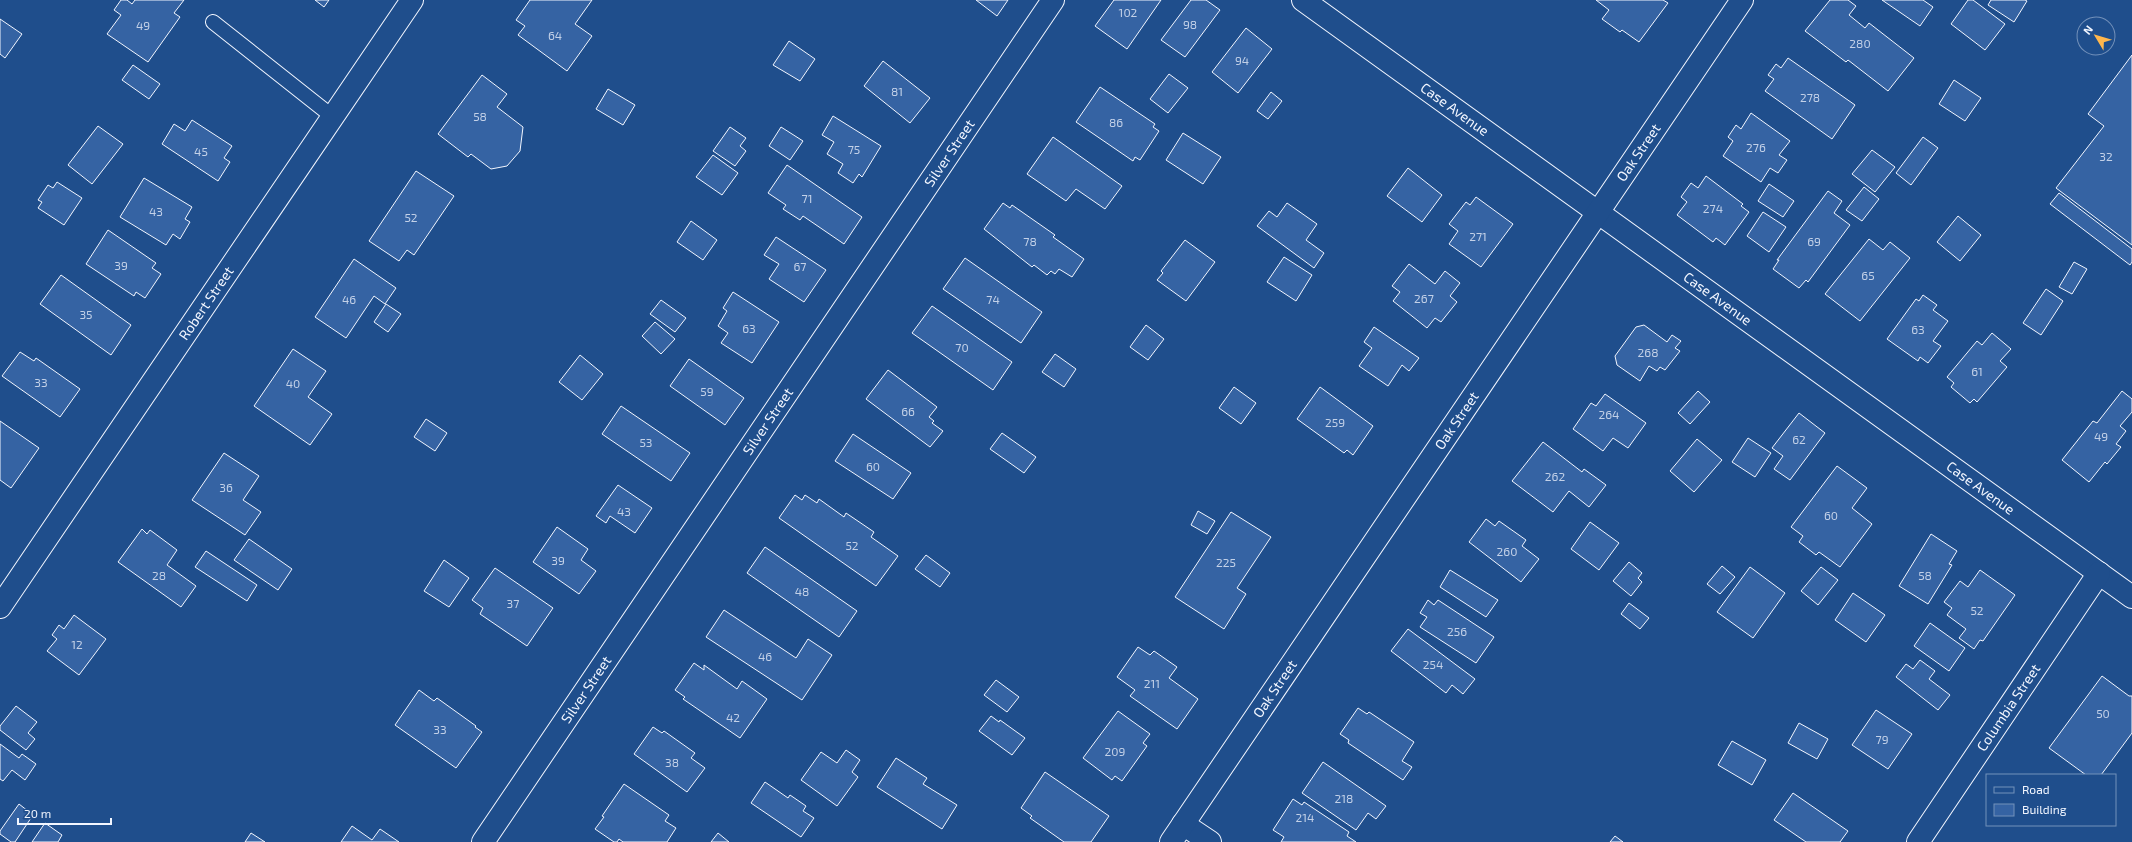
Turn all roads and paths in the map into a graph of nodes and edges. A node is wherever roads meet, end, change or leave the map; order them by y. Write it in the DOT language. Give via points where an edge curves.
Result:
graph roads {
  1 [pos="412,0"];
  2 [pos="1053,0"];
  3 [pos="1303,0"];
  4 [pos="1742,0"];
  5 [pos="212,22"];
  6 [pos="333,117"];
  7 [pos="1599,212"];
  8 [pos="2099,573"];
  9 [pos="2132,597"];
  10 [pos="0,607"];
  11 [pos="1183,824"];
  12 [pos="483,842"];
  13 [pos="1171,842"];
  14 [pos="1210,842"];
  15 [pos="1918,842"];
  1 -- 6 [label="street, Robert Street"];
  2 -- 12 [label="street, Silver Street"];
  3 -- 7 [label="street, Case Avenue"];
  4 -- 7 [label="street, Oak Street"];
  5 -- 6 [label="lane"];
  6 -- 10 [label="street, Robert Street"];
  7 -- 8 [label="street, Case Avenue"];
  7 -- 11 [label="street, Oak Street"];
  8 -- 9 [label="street, Case Avenue"];
  8 -- 15 [label="street, Columbia Street"];
  11 -- 13 [label="street, Oak Street"];
  11 -- 14 [label="street"];
}
